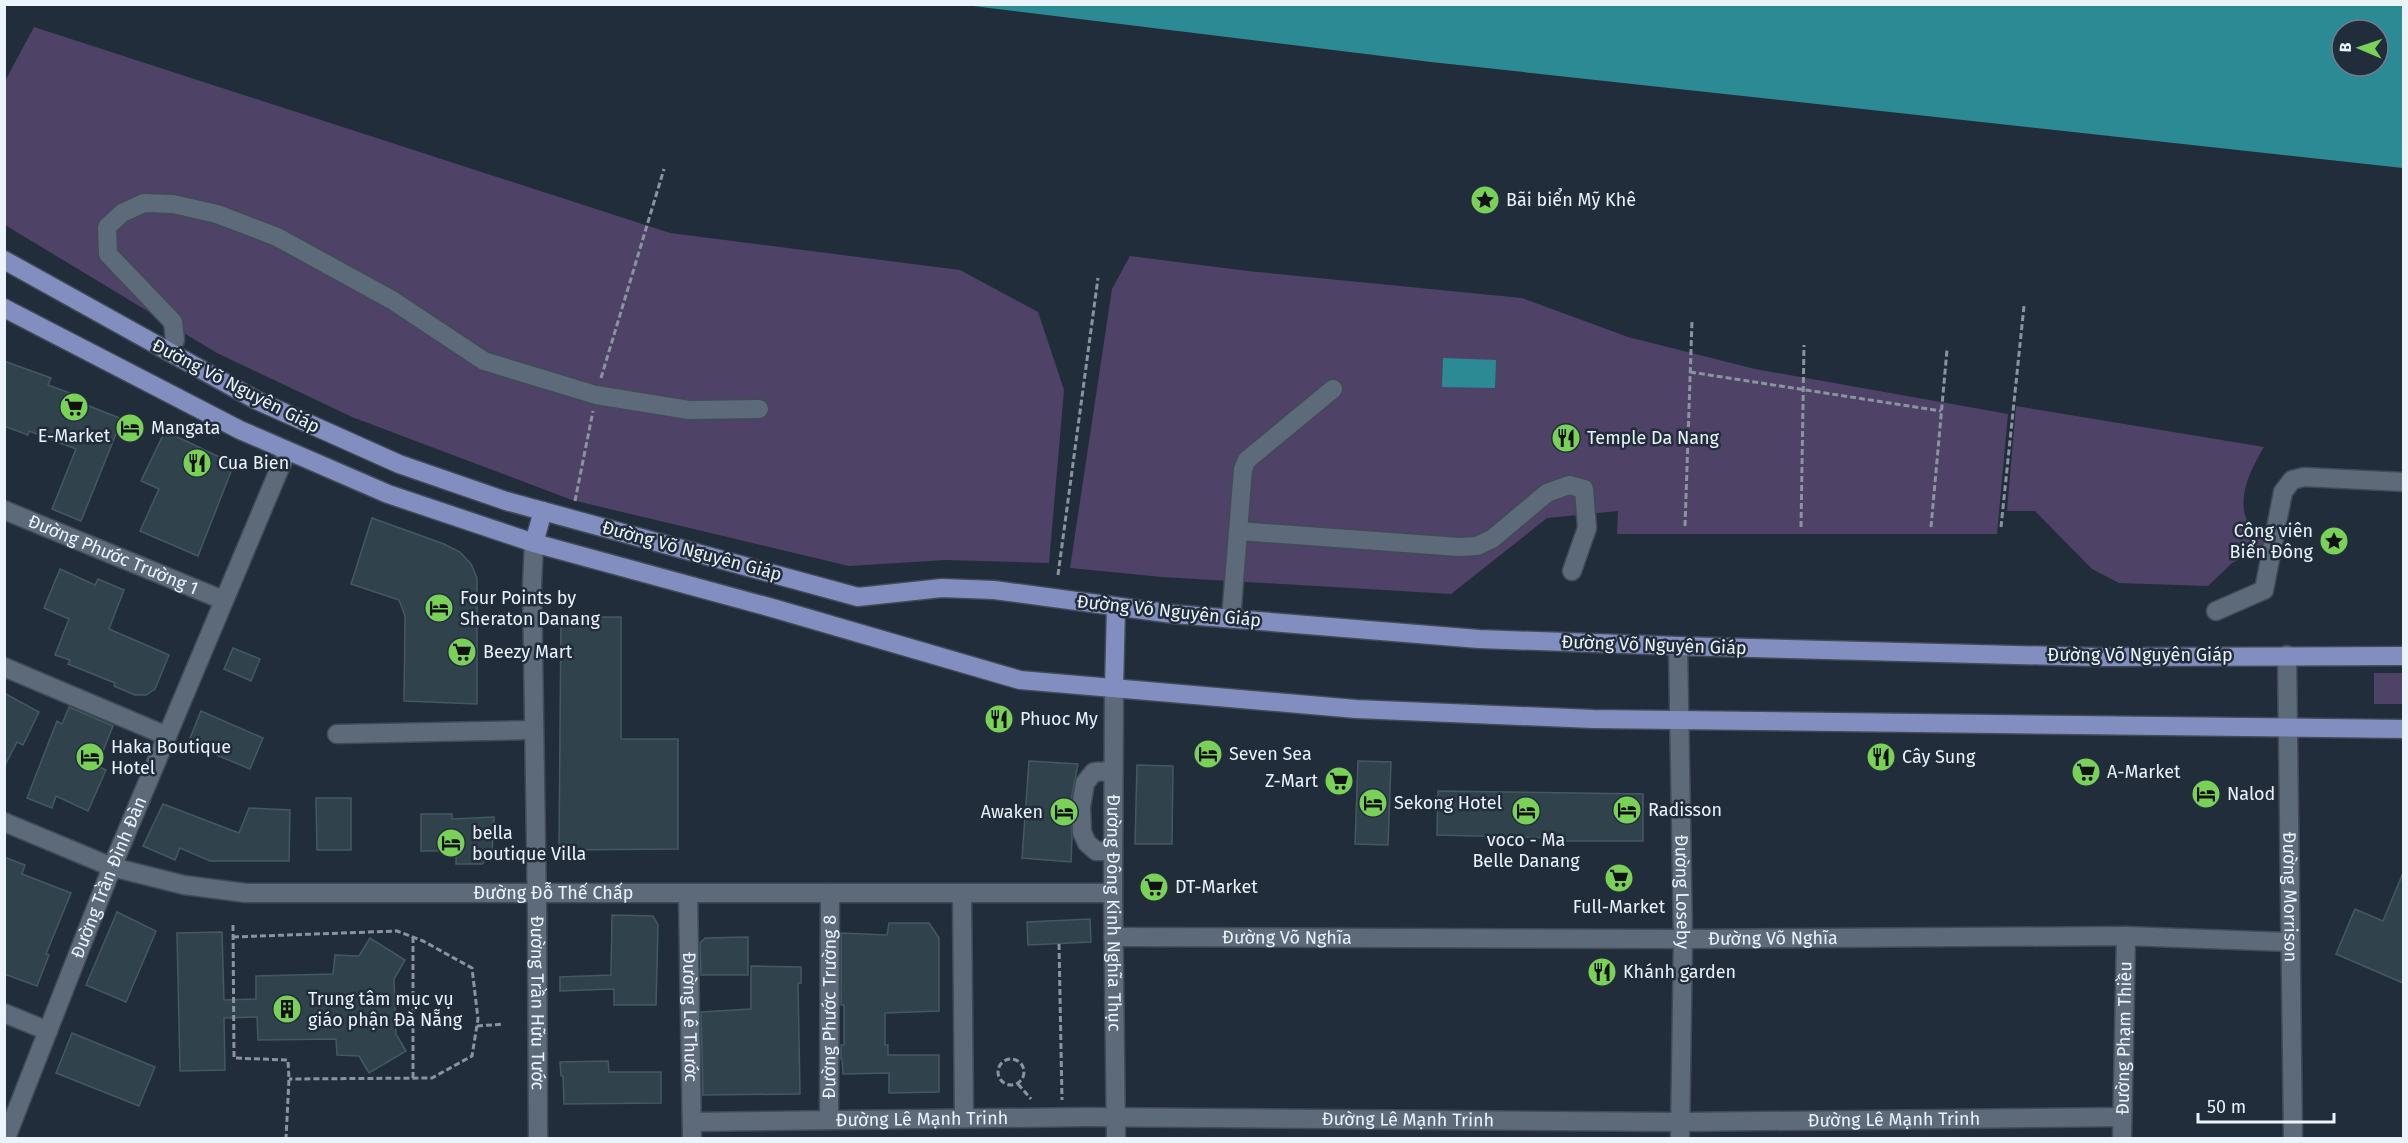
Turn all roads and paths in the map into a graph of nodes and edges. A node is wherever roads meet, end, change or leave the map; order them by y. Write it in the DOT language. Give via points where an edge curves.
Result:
graph roads {
  1 [pos="664,169"];
  2 [pos="4,260"];
  3 [pos="1098,278"];
  4 [pos="2024,306"];
  5 [pos="4,308"];
  6 [pos="1692,321"];
  7 [pos="1804,345"];
  8 [pos="1947,350"];
  9 [pos="169,352"];
  10 [pos="1690,372"];
  11 [pos="1333,389"];
  12 [pos="1803,391"];
  13 [pos="596,396"];
  14 [pos="759,409"];
  15 [pos="1941,411"];
  16 [pos="301,420"];
  17 [pos="287,451"];
  18 [pos="2403,482"];
  19 [pos="574,506"];
  20 [pos="4,510"];
  21 [pos="543,511"];
  22 [pos="1685,526"];
  23 [pos="1931,526"];
  24 [pos="1801,527"];
  25 [pos="2001,527"];
  26 [pos="1239,531"];
  27 [pos="534,543"];
  28 [pos="1572,571"];
  29 [pos="1058,575"];
  30 [pos="223,600"];
  31 [pos="1116,608"];
  32 [pos="2216,611"];
  33 [pos="1231,619"];
  34 [pos="1678,646"];
  35 [pos="2287,655"];
  36 [pos="2403,656"];
  37 [pos="4,667"];
  38 [pos="1114,688"];
  39 [pos="1679,720"];
  40 [pos="2289,729"];
  41 [pos="2403,729"];
  42 [pos="534,730"];
  43 [pos="337,734"];
  44 [pos="167,736"];
  45 [pos="1113,771"];
  46 [pos="4,822"];
  47 [pos="1113,851"];
  48 [pos="112,867"];
  49 [pos="537,892"];
  50 [pos="830,893"];
  51 [pos="1113,893"];
  52 [pos="688,894"];
  53 [pos="962,894"];
  54 [pos="234,925"];
  55 [pos="2126,936"];
  56 [pos="233,937"];
  57 [pos="413,937"];
  58 [pos="1113,937"];
  59 [pos="1683,939"];
  60 [pos="2290,942"];
  61 [pos="1059,944"];
  62 [pos="4,1013"];
  63 [pos="504,1024"];
  64 [pos="477,1026"];
  65 [pos="48,1031"];
  66 [pos="413,1078"];
  67 [pos="289,1079"];
  68 [pos="1018,1084"];
  69 [pos="1034,1102"];
  70 [pos="1062,1102"];
  71 [pos="1116,1117"];
  72 [pos="2122,1117"];
  73 [pos="964,1118"];
  74 [pos="829,1119"];
  75 [pos="692,1130"];
  76 [pos="1680,1130"];
  77 [pos="6,1138"];
  78 [pos="286,1138"];
  79 [pos="538,1138"];
  80 [pos="1116,1138"];
  81 [pos="2122,1138"];
  82 [pos="2293,1138"];
  1 -- 13 [label="path"];
  2 -- 9 [label="main road, Đường Võ Nguyên Giáp"];
  3 -- 29 [label="path"];
  4 -- 25 [label="path"];
  5 -- 17 [label="main road, Đường Võ Nguyên Giáp"];
  6 -- 10 [label="path"];
  7 -- 12 [label="path"];
  8 -- 15 [label="path"];
  9 -- 13 [label="street" via="175,340 173,322 108,254 106,226 144,203 173,204 217,214 277,237 392,300 484,361"];
  9 -- 16 [label="main road, Đường Võ Nguyên Giáp"];
  10 -- 12 [label="path"];
  10 -- 22 [label="path"];
  11 -- 26 [label="street" via="1247,460 1241,480"];
  12 -- 15 [label="path"];
  12 -- 24 [label="path"];
  13 -- 14 [label="street" via="689,410"];
  13 -- 19 [label="path"];
  15 -- 23 [label="path"];
  16 -- 17 [label="main road"];
  16 -- 21 [label="main road, Đường Võ Nguyên Giáp" via="399,464"];
  17 -- 27 [label="main road, Đường Võ Nguyên Giáp" via="388,494"];
  17 -- 30 [label="street, Đường Trần Đình Đàn"];
  18 -- 32 [label="street" via="2304,477 2292,480 2283,492 2264,590"];
  20 -- 30 [label="street, Đường Phước Trường 1"];
  21 -- 27 [label="main road"];
  21 -- 31 [label="main road, Đường Võ Nguyên Giáp" via="858,597 952,588 994,590"];
  26 -- 28 [label="street" via="1477,546 1492,539 1547,493 1569,485 1584,489 1587,528"];
  26 -- 33 [label="street"];
  27 -- 38 [label="main road, Đường Võ Nguyên Giáp" via="1020,680"];
  27 -- 42 [label="street, Đường Trần Hữu Tước"];
  30 -- 44 [label="street, Đường Trần Đình Đàn"];
  31 -- 33 [label="main road, Đường Võ Nguyên Giáp"];
  31 -- 38 [label="main road"];
  33 -- 34 [label="main road, Đường Võ Nguyên Giáp" via="1479,639"];
  34 -- 35 [label="main road, Đường Võ Nguyên Giáp" via="2094,657"];
  34 -- 39 [label="street, Đường Loseby"];
  35 -- 36 [label="main road, Đường Võ Nguyên Giáp"];
  35 -- 40 [label="street, Đường Morrison"];
  37 -- 44 [label="street"];
  38 -- 39 [label="main road, Đường Võ Nguyên Giáp" via="1356,709"];
  38 -- 45 [label="street, Đường Đông Kinh Nghĩa Thục"];
  39 -- 40 [label="main road, Đường Võ Nguyên Giáp"];
  39 -- 59 [label="street, Đường Loseby"];
  40 -- 41 [label="main road, Đường Võ Nguyên Giáp"];
  40 -- 60 [label="street, Đường Morrison"];
  42 -- 43 [label="street"];
  42 -- 49 [label="street, Đường Trần Hữu Tước"];
  44 -- 48 [label="street, Đường Trần Đình Đàn"];
  45 -- 47 [label="street, Đường Đông Kinh Nghĩa Thục"];
  45 -- 47 [label="street" via="1094,772 1084,783 1081,807 1082,832 1087,843 1096,851"];
  46 -- 48 [label="street, Đường Đỗ Thế Chấp"];
  47 -- 51 [label="street, Đường Đông Kinh Nghĩa Thục"];
  48 -- 49 [label="street, Đường Đỗ Thế Chấp" via="184,885 246,893"];
  48 -- 65 [label="street, Đường Trần Đình Đàn"];
  49 -- 52 [label="street, Đường Đỗ Thế Chấp"];
  49 -- 79 [label="street, Đường Trần Hữu Tước"];
  50 -- 52 [label="street, Đường Đỗ Thế Chấp"];
  50 -- 53 [label="street, Đường Đỗ Thế Chấp"];
  50 -- 74 [label="street, Đường Phước Trường 8"];
  51 -- 53 [label="street, Đường Đỗ Thế Chấp"];
  51 -- 58 [label="street, Đường Đông Kinh Nghĩa Thục"];
  52 -- 75 [label="street, Đường Lê Thước"];
  53 -- 73 [label="street"];
  54 -- 56 [label="path"];
  55 -- 59 [label="street, Đường Võ Nghĩa"];
  55 -- 60 [label="street, Đường Võ Nghĩa"];
  55 -- 72 [label="street, Đường Phạm Thiều"];
  56 -- 57 [label="path" via="397,931"];
  56 -- 67 [label="path" via="234,1058 288,1060"];
  57 -- 64 [label="path" via="472,968"];
  57 -- 66 [label="path"];
  58 -- 59 [label="street, Đường Võ Nghĩa"];
  58 -- 71 [label="street, Đường Đông Kinh Nghĩa Thục"];
  59 -- 76 [label="street, Đường Loseby"];
  60 -- 82 [label="street, Đường Morrison"];
  61 -- 70 [label="path"];
  62 -- 65 [label="street"];
  63 -- 64 [label="path"];
  64 -- 66 [label="path" via="472,1056 432,1078"];
  65 -- 77 [label="street, Đường Trần Đình Đàn"];
  66 -- 67 [label="path"];
  67 -- 78 [label="path"];
  68 -- 68 [label="path" via="1009,1086 1001,1081 998,1068 1004,1061 1017,1060 1023,1066 1024,1078"];
  68 -- 69 [label="path"];
  71 -- 73 [label="street, Đường Lê Mạnh Trinh"];
  71 -- 76 [label="street, Đường Lê Mạnh Trinh"];
  71 -- 80 [label="street, Đường Đông Kinh Nghĩa Thục"];
  72 -- 76 [label="street, Đường Lê Mạnh Trinh"];
  72 -- 81 [label="street, Đường Phạm Thiều"];
  73 -- 74 [label="street, Đường Lê Mạnh Trinh"];
  74 -- 75 [label="street, Đường Lê Mạnh Trinh"];
}
